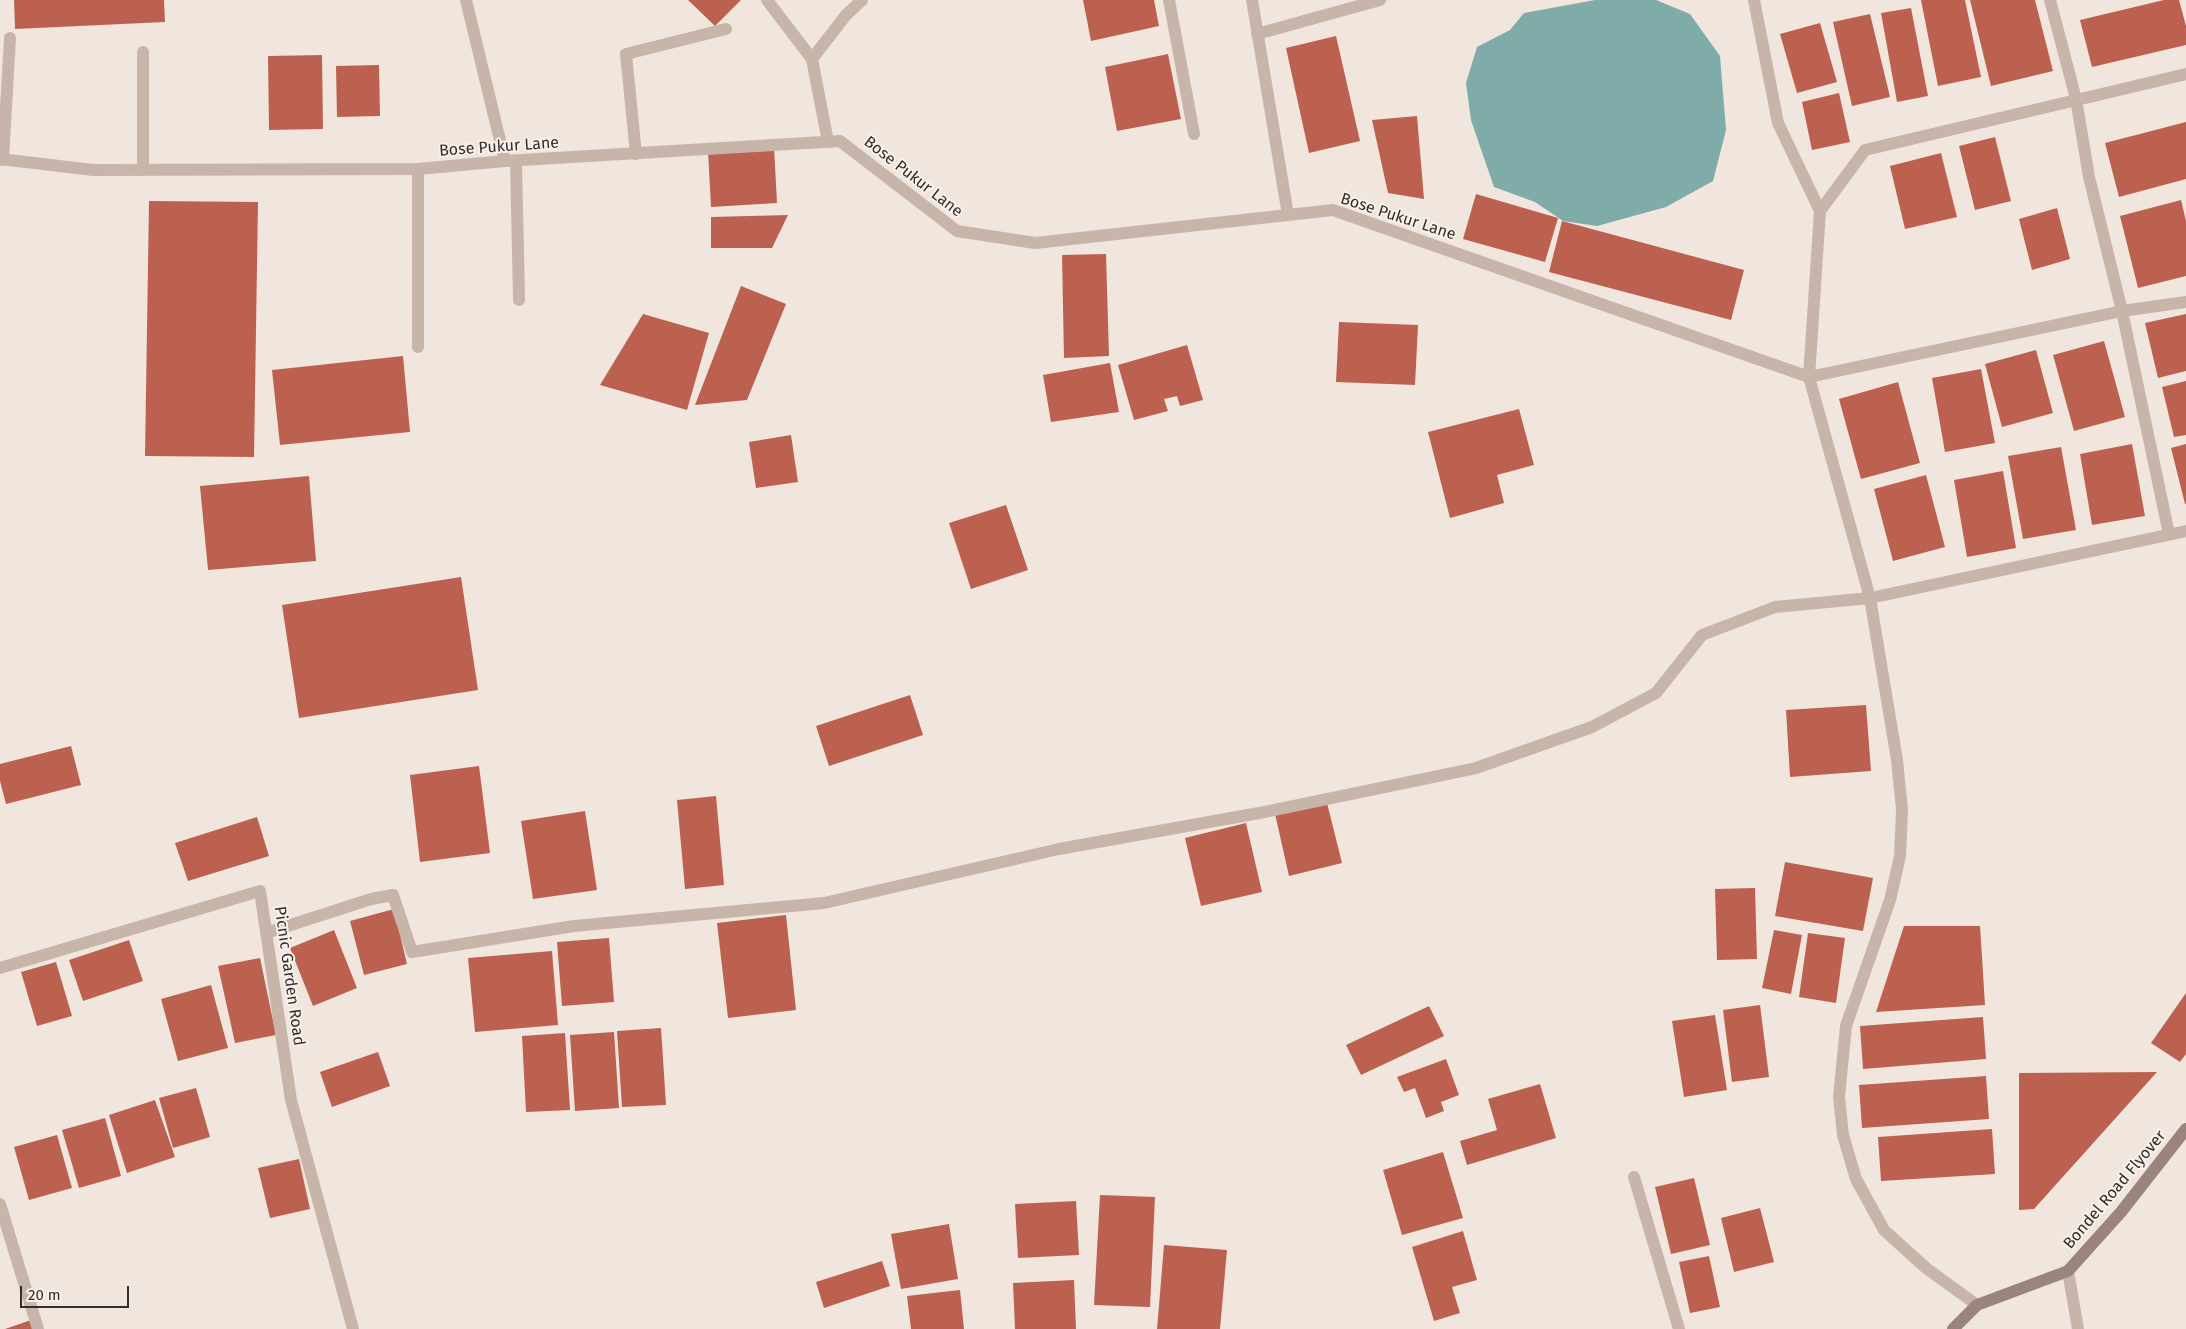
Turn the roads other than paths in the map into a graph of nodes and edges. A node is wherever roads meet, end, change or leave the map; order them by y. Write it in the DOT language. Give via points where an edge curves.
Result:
graph roads {
  1 [pos="466,0"];
  2 [pos="767,0"];
  3 [pos="862,0"];
  4 [pos="1169,0"];
  5 [pos="1252,0"];
  6 [pos="1380,0"];
  7 [pos="1754,0"];
  8 [pos="2050,0"];
  9 [pos="726,29"];
  10 [pos="1257,34"];
  11 [pos="10,38"];
  12 [pos="143,52"];
  13 [pos="812,59"];
  14 [pos="2186,74"];
  15 [pos="2076,99"];
  16 [pos="1194,134"];
  17 [pos="828,142"];
  18 [pos="636,154"];
  19 [pos="1,160"];
  20 [pos="510,161"];
  21 [pos="418,169"];
  22 [pos="143,170"];
  23 [pos="1820,210"];
  24 [pos="1288,215"];
  25 [pos="519,300"];
  26 [pos="2186,302"];
  27 [pos="2122,311"];
  28 [pos="418,347"];
  29 [pos="1809,377"];
  30 [pos="2186,531"];
  31 [pos="2169,534"];
  32 [pos="1870,598"];
  33 [pos="266,933"];
  34 [pos="0,968"];
  35 [pos="2186,1129"];
  36 [pos="1634,1177"];
  37 [pos="0,1204"];
  38 [pos="2068,1271"];
  39 [pos="1977,1305"];
  40 [pos="38,1329"];
  41 [pos="352,1329"];
  42 [pos="1679,1329"];
  43 [pos="1952,1329"];
  44 [pos="2078,1329"];
  1 -- 20 [label="street"];
  2 -- 13 [label="street"];
  3 -- 13 [label="street" via="846,15"];
  4 -- 16 [label="street"];
  5 -- 10 [label="street"];
  6 -- 10 [label="street"];
  7 -- 23 [label="street" via="1778,123"];
  8 -- 15 [label="street"];
  9 -- 18 [label="street" via="626,54"];
  10 -- 24 [label="street"];
  11 -- 19 [label="street"];
  12 -- 22 [label="street"];
  13 -- 17 [label="street"];
  14 -- 15 [label="street"];
  15 -- 23 [label="street" via="1865,150"];
  15 -- 27 [label="street" via="2089,177"];
  17 -- 18 [label="street, Bose Pukur Lane"];
  17 -- 24 [label="street, Bose Pukur Lane" via="840,141 957,232 1035,243"];
  18 -- 20 [label="street, Bose Pukur Lane"];
  19 -- 22 [label="street, Bose Pukur Lane" via="93,170"];
  20 -- 21 [label="street, Bose Pukur Lane"];
  20 -- 25 [label="street"];
  21 -- 22 [label="street, Bose Pukur Lane"];
  21 -- 28 [label="street"];
  23 -- 29 [label="street"];
  24 -- 29 [label="street, Bose Pukur Lane" via="1333,210"];
  26 -- 27 [label="street"];
  27 -- 29 [label="street"];
  27 -- 31 [label="street"];
  29 -- 32 [label="street"];
  30 -- 31 [label="street"];
  31 -- 32 [label="street"];
  32 -- 33 [label="street" via="1775,607 1702,635 1656,693 1592,727 1476,768 1259,813 1059,849 824,902 574,926 412,952 393,895"];
  32 -- 39 [label="street" via="1897,760 1902,810 1900,856 1890,900 1846,1026 1839,1097 1843,1135 1856,1179 1884,1230 1926,1268"];
  33 -- 34 [label="street, Picnic Garden Road" via="260,891"];
  33 -- 41 [label="street, Picnic Garden Road" via="291,1100"];
  35 -- 38 [label="main road, Bondel Road Flyover" via="2121,1212"];
  36 -- 42 [label="street"];
  37 -- 40 [label="street"];
  38 -- 39 [label="main road"];
  38 -- 44 [label="street"];
  39 -- 43 [label="main road"];
}
